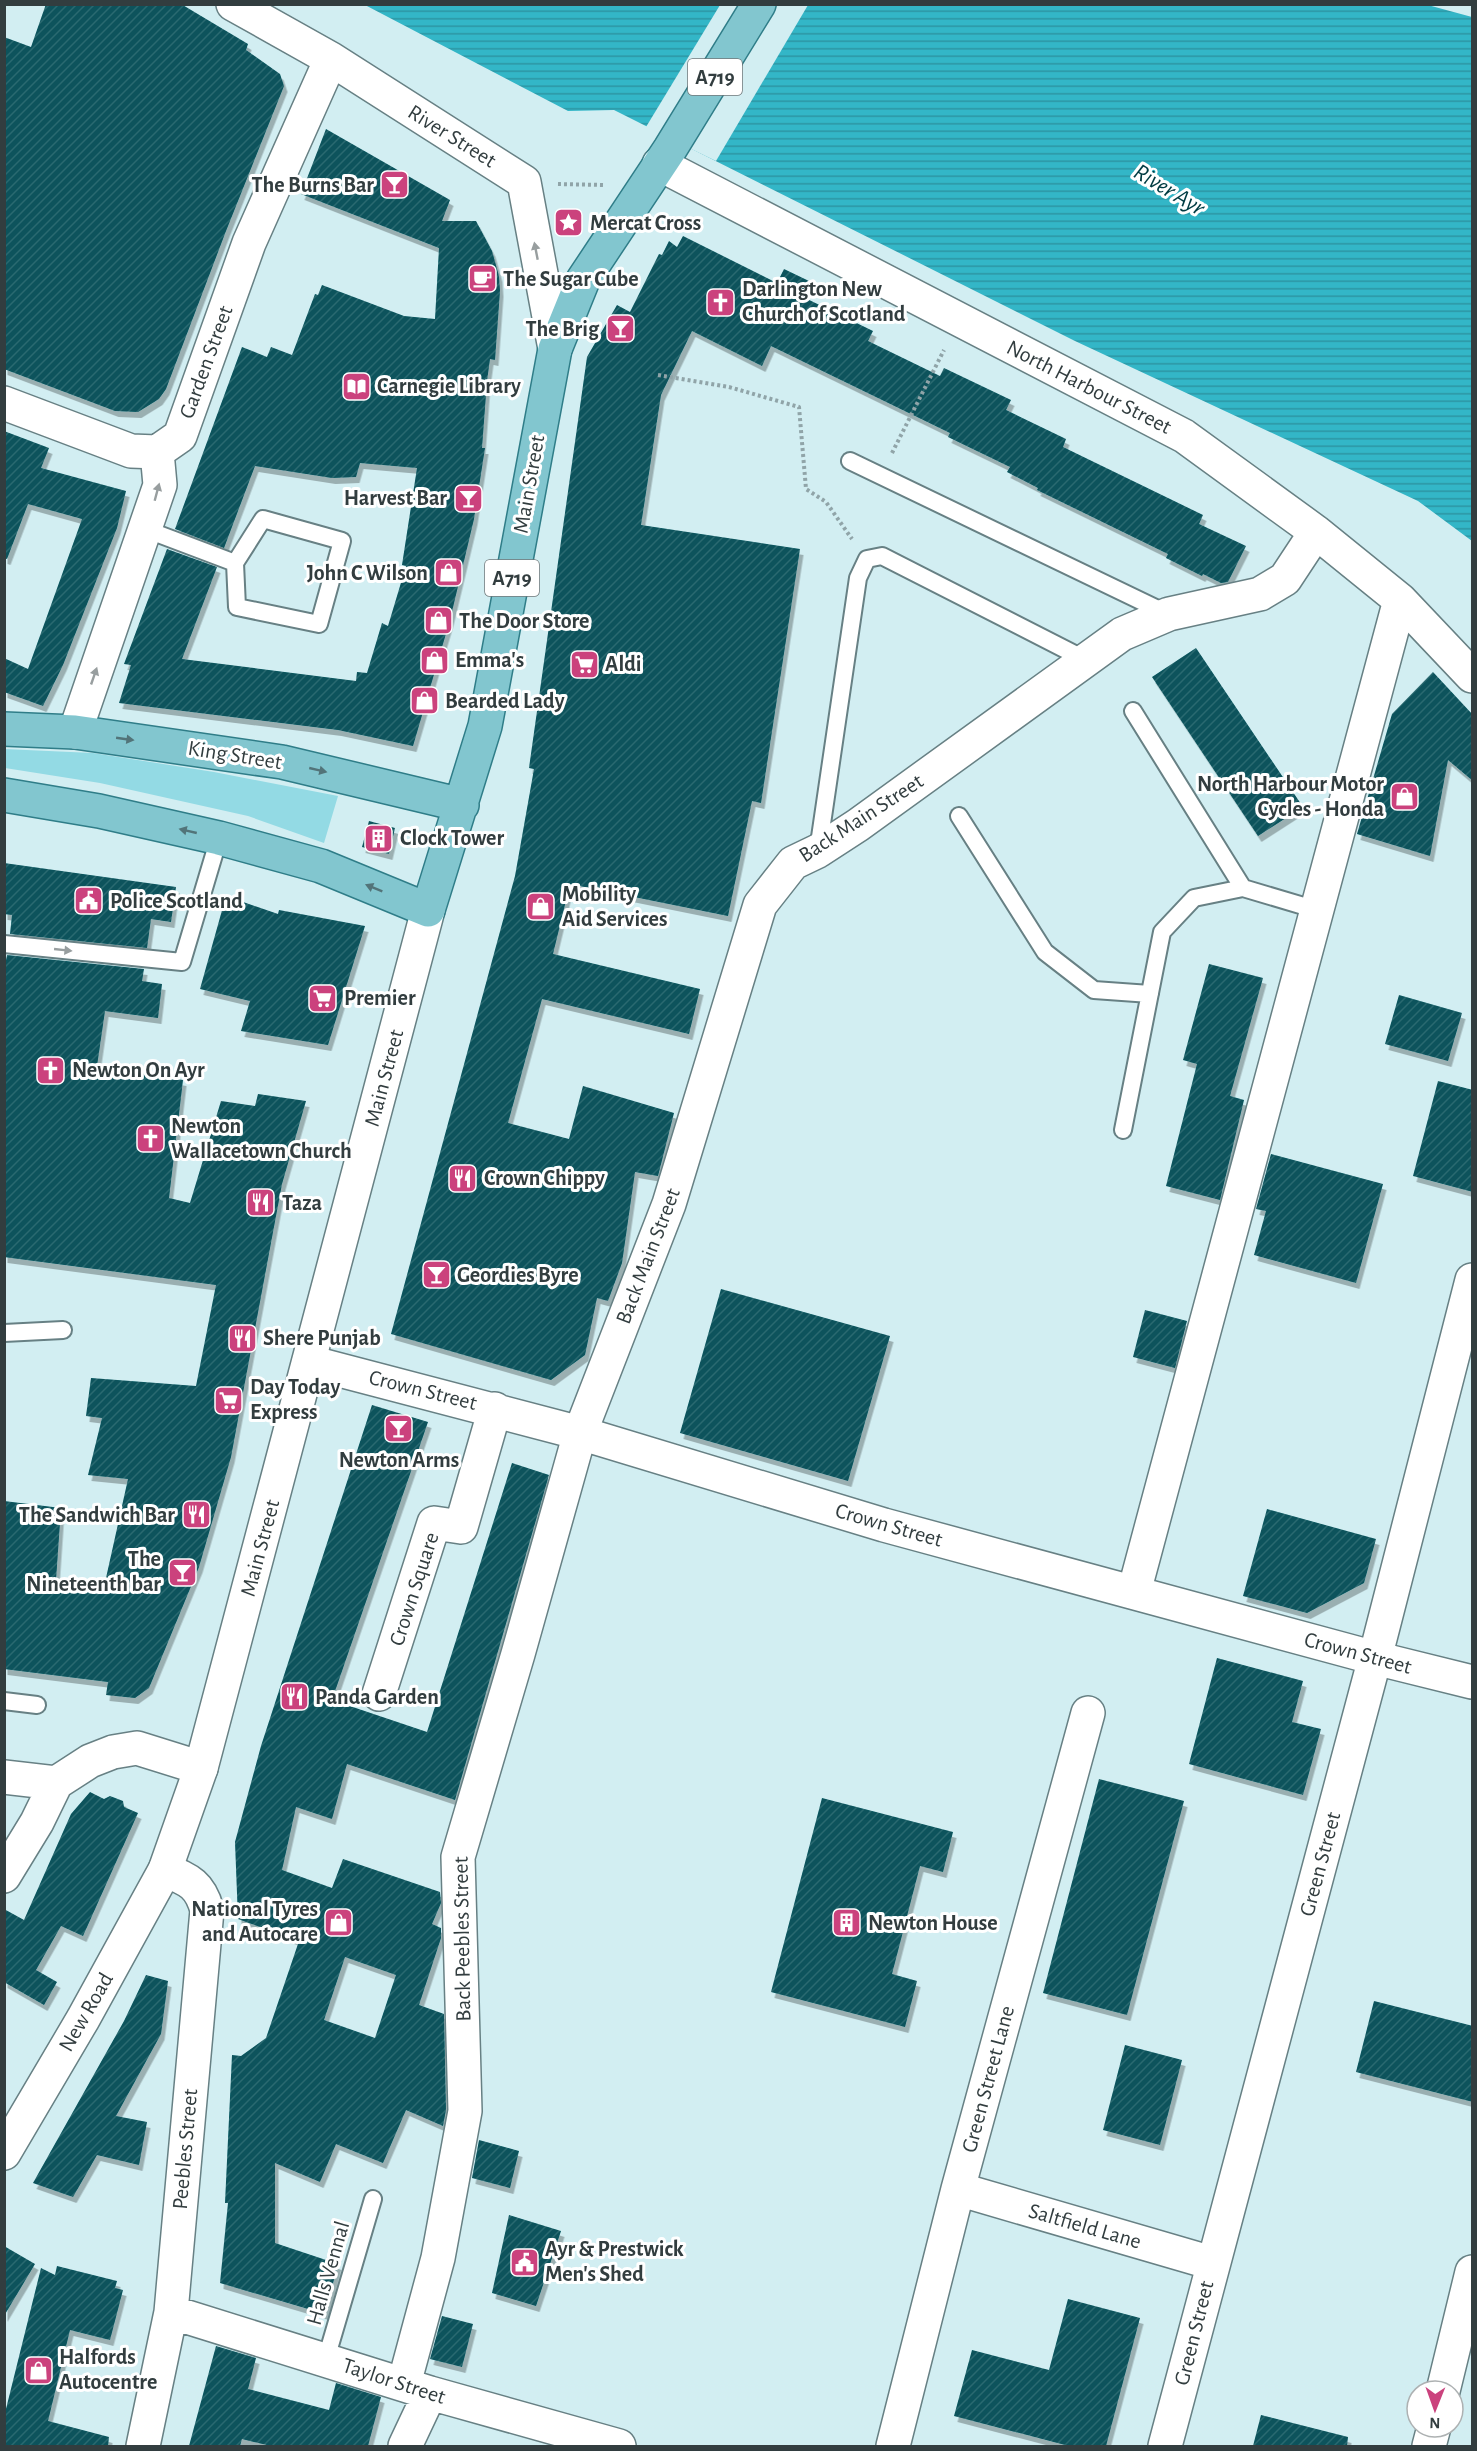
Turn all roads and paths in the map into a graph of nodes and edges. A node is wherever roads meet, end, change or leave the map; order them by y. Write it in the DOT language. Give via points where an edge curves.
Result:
graph roads {
  1 [pos="233,4"];
  2 [pos="759,4"];
  3 [pos="331,59"];
  4 [pos="664,157"];
  5 [pos="524,182"];
  6 [pos="640,196"];
  7 [pos="959,320"];
  8 [pos="555,349"];
  9 [pos="658,375"];
  10 [pos="4,403"];
  11 [pos="157,452"];
  12 [pos="850,461"];
  13 [pos="880,476"];
  14 [pos="145,529"];
  15 [pos="1316,532"];
  16 [pos="867,559"];
  17 [pos="235,563"];
  18 [pos="1400,600"];
  19 [pos="1169,614"];
  20 [pos="1086,660"];
  21 [pos="1473,676"];
  22 [pos="1133,711"];
  23 [pos="4,729"];
  24 [pos="75,732"];
  25 [pos="4,795"];
  26 [pos="462,805"];
  27 [pos="959,816"];
  28 [pos="219,838"];
  29 [pos="818,851"];
  30 [pos="1243,888"];
  31 [pos="428,910"];
  32 [pos="1317,910"];
  33 [pos="4,944"];
  34 [pos="1150,994"];
  35 [pos="1122,1130"];
  36 [pos="1473,1280"];
  37 [pos="63,1330"];
  38 [pos="4,1333"];
  39 [pos="309,1362"];
  40 [pos="495,1409"];
  41 [pos="580,1433"];
  42 [pos="1134,1592"];
  43 [pos="1375,1658"];
  44 [pos="1473,1682"];
  45 [pos="379,1694"];
  46 [pos="4,1701"];
  47 [pos="37,1705"];
  48 [pos="1088,1713"];
  49 [pos="201,1768"];
  50 [pos="4,1777"];
  51 [pos="56,1783"];
  52 [pos="165,1870"];
  53 [pos="4,1876"];
  54 [pos="4,2153"];
  55 [pos="958,2189"];
  56 [pos="373,2199"];
  57 [pos="1212,2263"];
  58 [pos="1473,2272"];
  59 [pos="171,2312"];
  60 [pos="326,2359"];
  61 [pos="1446,2379"];
  62 [pos="417,2389"];
  63 [pos="143,2446"];
  64 [pos="405,2446"];
  65 [pos="619,2446"];
  66 [pos="893,2446"];
  67 [pos="1165,2446"];
  1 -- 3 [label="street, River Street"];
  2 -- 4 [label="main road, A719"];
  3 -- 5 [label="street, River Street"];
  3 -- 11 [label="street, Garden Street" via="249,243 180,436"];
  4 -- 6 [label="main road, A719"];
  4 -- 7 [label="street, North Harbour Street"];
  5 -- 6 [label="path" via="612,186"];
  8 -- 5 [label="street, one-way"];
  6 -- 8 [label="main road, A719" via="583,280"];
  7 -- 13 [label="path"];
  7 -- 15 [label="street, North Harbour Street" via="1184,436"];
  8 -- 26 [label="main road, Main Street / A719" via="485,726"];
  9 -- 16 [label="path" via="729,387 799,407 806,489 826,502"];
  10 -- 11 [label="street" via="131,451"];
  14 -- 11 [label="street, one-way" via="160,485"];
  12 -- 13 [label="lane"];
  13 -- 19 [label="lane"];
  14 -- 17 [label="lane"];
  24 -- 14 [label="street, one-way"];
  15 -- 18 [label="street, North Harbour Street"];
  15 -- 19 [label="street, Back Main Street" via="1285,579 1260,594"];
  16 -- 20 [label="lane" via="882,556"];
  16 -- 29 [label="lane" via="858,578"];
  17 -- 17 [label="lane" via="237,607 319,624 342,541 263,519"];
  18 -- 21 [label="street, North Harbour Street"];
  18 -- 32 [label="street"];
  19 -- 20 [label="street, Back Main Street" via="1122,634"];
  20 -- 29 [label="street, Back Main Street"];
  22 -- 30 [label="lane"];
  23 -- 24 [label="main road, King Street"];
  24 -- 26 [label="main road, King Street, one-way" via="282,762"];
  28 -- 25 [label="main road, one-way"];
  26 -- 31 [label="main road, Main Street / A719"];
  27 -- 34 [label="lane" via="1045,952 1094,990"];
  31 -- 28 [label="main road, one-way" via="321,866"];
  33 -- 28 [label="lane, one-way" via="182,962"];
  29 -- 41 [label="street, Back Main Street" via="793,863 760,905 669,1204"];
  30 -- 32 [label="lane"];
  30 -- 34 [label="lane" via="1194,898 1162,932"];
  31 -- 39 [label="street, Main Street"];
  32 -- 42 [label="street"];
  34 -- 35 [label="lane"];
  36 -- 43 [label="street, Green Street"];
  37 -- 38 [label="lane"];
  39 -- 40 [label="street, Crown Street"];
  39 -- 49 [label="street, Main Street"];
  40 -- 41 [label="street, Crown Street"];
  40 -- 45 [label="street, Crown Square" via="461,1527 434,1523"];
  41 -- 42 [label="street, Crown Street" via="884,1525"];
  41 -- 62 [label="street, Back Peebles Street" via="458,1857 465,2111"];
  42 -- 43 [label="street, Crown Street"];
  43 -- 44 [label="street, Crown Street"];
  43 -- 57 [label="street, Green Street"];
  46 -- 47 [label="lane"];
  48 -- 55 [label="street, Green Street Lane"];
  49 -- 51 [label="street" via="137,1748 90,1761"];
  49 -- 52 [label="street, Main Street"];
  50 -- 51 [label="street"];
  51 -- 53 [label="street"];
  52 -- 54 [label="street, New Road"];
  52 -- 59 [label="street, Peebles Street" via="188,1880 202,1892 207,1910"];
  55 -- 57 [label="street, Saltfield Lane"];
  55 -- 66 [label="street, Green Street Lane"];
  56 -- 60 [label="lane, Halls Vennal"];
  57 -- 67 [label="street, Green Street"];
  58 -- 61 [label="street"];
  59 -- 60 [label="street, Taylor Street"];
  59 -- 63 [label="street, Peebles Street"];
  60 -- 62 [label="street, Taylor Street"];
  62 -- 64 [label="street, Back Peebles Street"];
  62 -- 65 [label="street, Taylor Street"];
}
